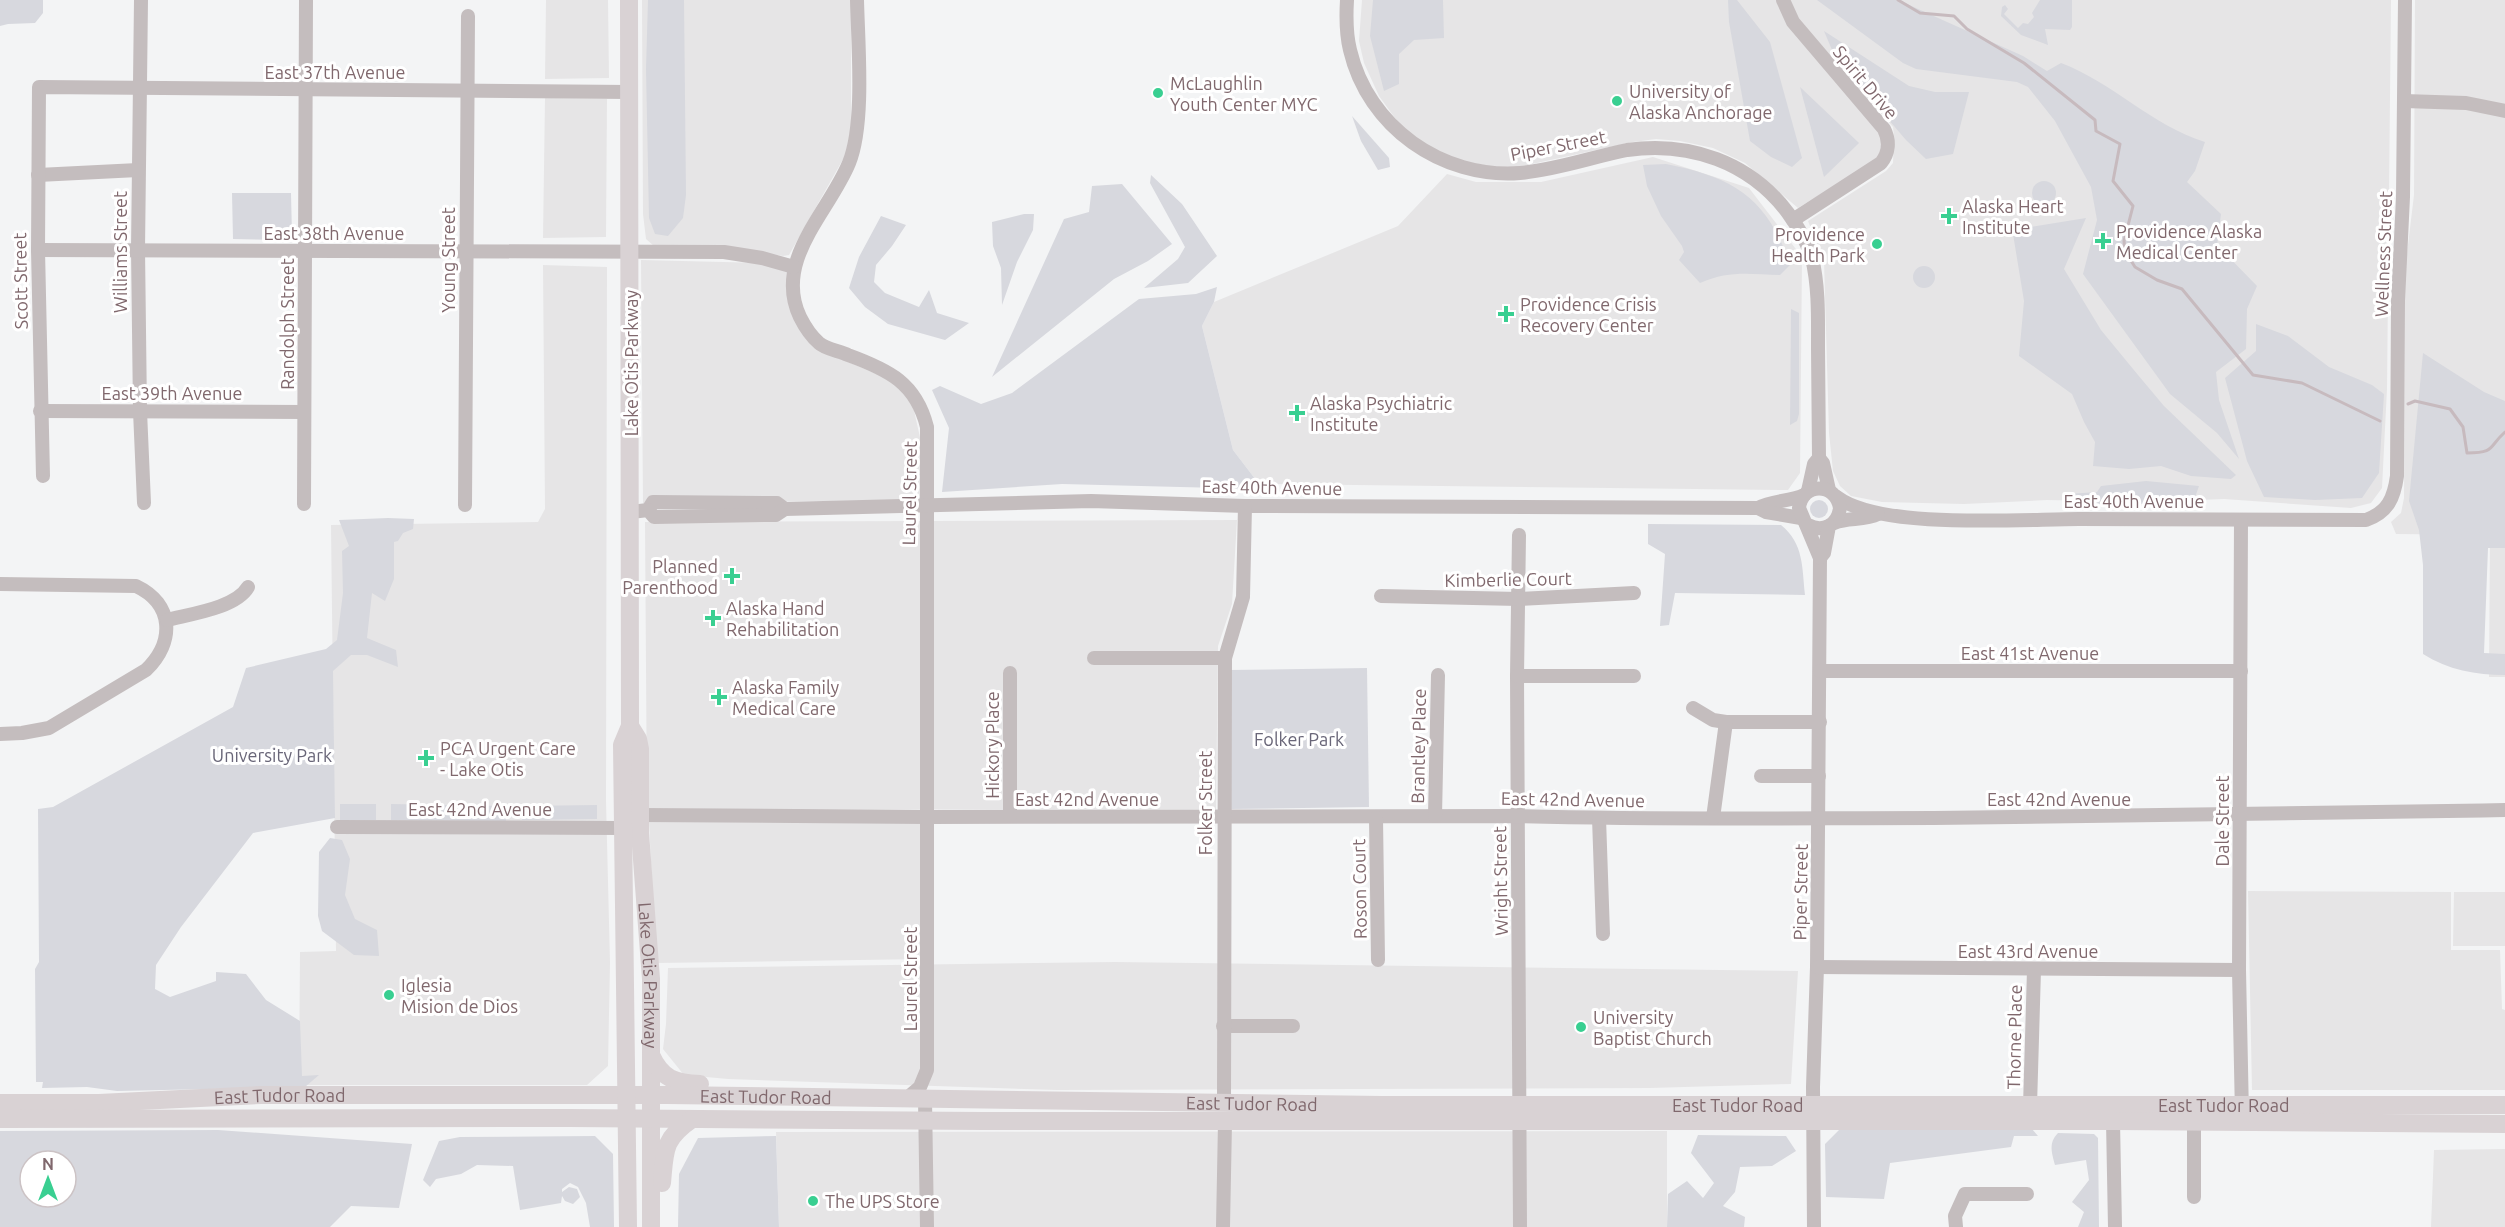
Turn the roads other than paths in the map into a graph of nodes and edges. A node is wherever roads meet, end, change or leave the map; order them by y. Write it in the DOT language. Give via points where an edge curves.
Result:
graph roads {
  1 [pos="141,0"];
  2 [pos="306,0"];
  3 [pos="629,0"];
  4 [pos="857,0"];
  5 [pos="1347,0"];
  6 [pos="1782,0"];
  7 [pos="2405,0"];
  8 [pos="468,16"];
  9 [pos="39,87"];
  10 [pos="139,88"];
  11 [pos="305,90"];
  12 [pos="468,90"];
  13 [pos="630,92"];
  14 [pos="2404,101"];
  15 [pos="2505,111"];
  16 [pos="138,170"];
  17 [pos="38,175"];
  18 [pos="1793,220"];
  19 [pos="138,249"];
  20 [pos="38,250"];
  21 [pos="305,251"];
  22 [pos="466,251"];
  23 [pos="630,252"];
  24 [pos="794,267"];
  25 [pos="40,411"];
  26 [pos="140,411"];
  27 [pos="304,412"];
  28 [pos="1819,458"];
  29 [pos="43,476"];
  30 [pos="1806,493"];
  31 [pos="1833,493"];
  32 [pos="144,503"];
  33 [pos="304,504"];
  34 [pos="465,505"];
  35 [pos="1245,506"];
  36 [pos="926,507"];
  37 [pos="1758,508"];
  38 [pos="2388,508"];
  39 [pos="639,511"];
  40 [pos="1878,514"];
  41 [pos="2241,520"];
  42 [pos="1805,521"];
  43 [pos="1832,525"];
  44 [pos="1519,535"];
  45 [pos="1820,558"];
  46 [pos="0,584"];
  47 [pos="248,587"];
  48 [pos="1635,593"];
  49 [pos="1382,596"];
  50 [pos="1519,599"];
  51 [pos="167,620"];
  52 [pos="1094,658"];
  53 [pos="1225,658"];
  54 [pos="1820,671"];
  55 [pos="2241,671"];
  56 [pos="1010,673"];
  57 [pos="1438,675"];
  58 [pos="1517,676"];
  59 [pos="1634,676"];
  60 [pos="1693,708"];
  61 [pos="1726,722"];
  62 [pos="1820,722"];
  63 [pos="630,726"];
  64 [pos="0,734"];
  65 [pos="622,745"];
  66 [pos="1761,776"];
  67 [pos="1819,776"];
  68 [pos="2505,810"];
  69 [pos="640,815"];
  70 [pos="1010,816"];
  71 [pos="1435,816"];
  72 [pos="1518,816"];
  73 [pos="2240,816"];
  74 [pos="928,817"];
  75 [pos="1223,817"];
  76 [pos="1376,818"];
  77 [pos="1599,818"];
  78 [pos="1713,818"];
  79 [pos="1819,818"];
  80 [pos="337,827"];
  81 [pos="623,828"];
  82 [pos="643,884"];
  83 [pos="1603,934"];
  84 [pos="1378,960"];
  85 [pos="1817,967"];
  86 [pos="2034,970"];
  87 [pos="2240,970"];
  88 [pos="1223,1026"];
  89 [pos="1293,1026"];
  90 [pos="627,1040"];
  91 [pos="651,1055"];
  92 [pos="927,1070"];
  93 [pos="597,1095"];
  94 [pos="627,1095"];
  95 [pos="651,1095"];
  96 [pos="763,1095"];
  97 [pos="916,1098"];
  98 [pos="946,1099"];
  99 [pos="0,1103"];
  100 [pos="1224,1103"];
  101 [pos="1813,1103"];
  102 [pos="1275,1104"];
  103 [pos="1521,1104"];
  104 [pos="2505,1105"];
  105 [pos="2030,1106"];
  106 [pos="2242,1114"];
  107 [pos="570,1118"];
  108 [pos="651,1118"];
  109 [pos="0,1119"];
  110 [pos="628,1119"];
  111 [pos="692,1119"];
  112 [pos="925,1120"];
  113 [pos="950,1120"];
  114 [pos="2113,1121"];
  115 [pos="1179,1122"];
  116 [pos="1225,1122"];
  117 [pos="2194,1122"];
  118 [pos="1520,1123"];
  119 [pos="1813,1123"];
  120 [pos="2505,1124"];
  121 [pos="928,1150"];
  122 [pos="628,1153"];
  123 [pos="2027,1194"];
  124 [pos="2194,1197"];
  125 [pos="651,1225"];
  126 [pos="628,1227"];
  127 [pos="927,1227"];
  128 [pos="1223,1227"];
  129 [pos="1520,1227"];
  130 [pos="1814,1227"];
  131 [pos="1956,1227"];
  132 [pos="2115,1227"];
  1 -- 10 [label="street, Williams Street"];
  2 -- 11 [label="street, Randolph Street"];
  3 -- 13 [label="main road, Lake Otis Parkway"];
  4 -- 24 [label="street, Laurel Street" via="857,134 849,163"];
  5 -- 18 [label="street, Piper Street" via="1350,50 1363,85 1395,128 1414,146 1442,161 1468,170 1520,173 1627,150 1681,148 1740,169 1770,193"];
  6 -- 18 [label="street, Spirit Drive" via="1793,22 1884,129 1889,142 1881,164"];
  7 -- 14 [label="street, Wellness Street"];
  8 -- 12 [label="street, Young Street"];
  9 -- 10 [label="street, East 37th Avenue"];
  9 -- 17 [label="street, Scott Street"];
  10 -- 11 [label="street, East 37th Avenue"];
  10 -- 16 [label="street, Williams Street"];
  11 -- 12 [label="street, East 37th Avenue"];
  11 -- 21 [label="street, Randolph Street"];
  12 -- 13 [label="street, East 37th Avenue"];
  12 -- 22 [label="street, Young Street"];
  13 -- 23 [label="main road, Lake Otis Parkway"];
  14 -- 15 [label="street" via="2466,103"];
  14 -- 38 [label="street, Wellness Street" via="2397,476"];
  16 -- 17 [label="street"];
  16 -- 19 [label="street, Williams Street"];
  17 -- 20 [label="street, Scott Street"];
  18 -- 28 [label="street, Piper Street" via="1812,257 1818,304"];
  19 -- 20 [label="street, East 38th Avenue"];
  19 -- 21 [label="street, East 38th Avenue"];
  19 -- 26 [label="street, Williams Street"];
  20 -- 25 [label="street, Scott Street"];
  21 -- 22 [label="street, East 38th Avenue"];
  21 -- 27 [label="street, Randolph Street"];
  22 -- 23 [label="street, East 38th Avenue"];
  22 -- 34 [label="street, Young Street"];
  23 -- 24 [label="street, East 38th Avenue" via="724,252"];
  23 -- 39 [label="main road, Lake Otis Parkway"];
  24 -- 36 [label="street, Laurel Street" via="794,299 800,318 819,344 897,377 923,410 927,427"];
  25 -- 26 [label="street, East 39th Avenue"];
  25 -- 29 [label="street, Scott Street"];
  26 -- 27 [label="street, East 39th Avenue"];
  26 -- 32 [label="street, Williams Street"];
  27 -- 33 [label="street, Randolph Street"];
  28 -- 30 [label="street, Piper Street"];
  28 -- 31 [label="street, Piper Street"];
  30 -- 31 [label="street" via="1818,488"];
  30 -- 37 [label="street, East 40th Avenue"];
  30 -- 42 [label="street, Piper Street" via="1800,503"];
  31 -- 40 [label="street, East 40th Avenue" via="1845,503"];
  31 -- 43 [label="street, Piper Street" via="1840,508"];
  35 -- 36 [label="street, East 40th Avenue" via="1091,501"];
  35 -- 37 [label="street, East 40th Avenue"];
  35 -- 53 [label="street, Folker Street" via="1243,597"];
  36 -- 39 [label="street, East 40th Avenue" via="786,509 776,514 654,517"];
  36 -- 74 [label="street, Laurel Street"];
  37 -- 42 [label="street, East 40th Avenue"];
  38 -- 41 [label="street, East 40th Avenue" via="2366,520"];
  39 -- 63 [label="main road, Lake Otis Parkway"];
  40 -- 41 [label="street, East 40th Avenue" via="1985,522"];
  40 -- 43 [label="street, East 40th Avenue" via="1844,519"];
  41 -- 55 [label="street, Dale Street"];
  42 -- 43 [label="street" via="1818,529"];
  42 -- 45 [label="street, Piper Street"];
  43 -- 45 [label="street, Piper Street"];
  44 -- 50 [label="street, Wright Street"];
  45 -- 54 [label="street, Piper Street"];
  46 -- 51 [label="street" via="136,586 154,598"];
  47 -- 51 [label="street" via="243,596 232,602"];
  48 -- 50 [label="street, Kimberlie Court"];
  49 -- 50 [label="street, Kimberlie Court"];
  50 -- 58 [label="street, Wright Street"];
  51 -- 64 [label="street" via="163,649 146,670 49,728"];
  52 -- 53 [label="street"];
  53 -- 75 [label="street, Folker Street"];
  54 -- 55 [label="street, East 41st Avenue"];
  54 -- 62 [label="street, Piper Street"];
  55 -- 73 [label="street, Dale Street"];
  56 -- 70 [label="street, Hickory Place"];
  57 -- 71 [label="street, Brantley Place"];
  58 -- 59 [label="street"];
  58 -- 72 [label="street, Wright Street"];
  60 -- 61 [label="street" via="1713,720"];
  61 -- 62 [label="street"];
  61 -- 78 [label="street"];
  62 -- 67 [label="street, Piper Street"];
  63 -- 65 [label="main road, Lake Otis Parkway"];
  63 -- 69 [label="main road, Lake Otis Parkway" via="640,749"];
  65 -- 69 [label="main road" via="629,764 631,797"];
  65 -- 81 [label="main road, Lake Otis Parkway"];
  66 -- 67 [label="street"];
  67 -- 79 [label="street, Piper Street"];
  68 -- 73 [label="street, East 42nd Avenue"];
  69 -- 74 [label="street, East 42nd Avenue"];
  69 -- 82 [label="main road, Lake Otis Parkway"];
  70 -- 74 [label="street, East 42nd Avenue"];
  70 -- 75 [label="street, East 42nd Avenue"];
  71 -- 72 [label="street, East 42nd Avenue"];
  71 -- 76 [label="street, East 42nd Avenue"];
  72 -- 77 [label="street, East 42nd Avenue"];
  72 -- 103 [label="street, Wright Street"];
  73 -- 79 [label="street, East 42nd Avenue"];
  73 -- 87 [label="street, Dale Street"];
  74 -- 92 [label="street, Laurel Street"];
  75 -- 76 [label="street, East 42nd Avenue"];
  75 -- 88 [label="street, Folker Street"];
  76 -- 84 [label="street, Roson Court"];
  77 -- 78 [label="street, East 42nd Avenue"];
  77 -- 83 [label="street"];
  78 -- 79 [label="street, East 42nd Avenue"];
  79 -- 85 [label="street, Piper Street"];
  80 -- 81 [label="street, East 42nd Avenue"];
  81 -- 82 [label="main road" via="633,836 635,862"];
  81 -- 90 [label="main road, Lake Otis Parkway"];
  82 -- 91 [label="main road, Lake Otis Parkway"];
  85 -- 86 [label="street, East 43rd Avenue"];
  85 -- 101 [label="street, Piper Street"];
  86 -- 87 [label="street, East 43rd Avenue"];
  86 -- 105 [label="street, Thorne Place"];
  87 -- 106 [label="street, Dale Street"];
  88 -- 89 [label="street"];
  88 -- 100 [label="street, Folker Street"];
  90 -- 93 [label="main road" via="613,1080"];
  90 -- 94 [label="main road, Lake Otis Parkway"];
  91 -- 95 [label="main road, Lake Otis Parkway"];
  91 -- 96 [label="main road" via="663,1075 674,1082 723,1085"];
  92 -- 97 [label="street"];
  92 -- 98 [label="street"];
  93 -- 94 [label="main road, East Tudor Road"];
  93 -- 99 [label="main road, East Tudor Road" via="261,1095"];
  94 -- 95 [label="main road, East Tudor Road"];
  94 -- 110 [label="main road, Lake Otis Parkway"];
  95 -- 96 [label="main road, East Tudor Road"];
  95 -- 108 [label="main road, Lake Otis Parkway"];
  96 -- 97 [label="main road, East Tudor Road"];
  97 -- 98 [label="main road, East Tudor Road"];
  97 -- 112 [label="street"];
  98 -- 100 [label="main road, East Tudor Road"];
  100 -- 102 [label="main road, East Tudor Road"];
  100 -- 115 [label="main road" via="1212,1112 1186,1115"];
  101 -- 103 [label="main road, East Tudor Road"];
  101 -- 105 [label="main road, East Tudor Road"];
  101 -- 119 [label="street, Piper Street"];
  102 -- 103 [label="main road, East Tudor Road"];
  102 -- 116 [label="main road" via="1270,1112 1231,1113"];
  103 -- 118 [label="street, Wright Street"];
  104 -- 106 [label="main road, East Tudor Road"];
  105 -- 106 [label="main road, East Tudor Road"];
  106 -- 117 [label="main road, East Tudor Road"];
  106 -- 120 [label="main road, East Tudor Road"];
  107 -- 109 [label="main road, East Tudor Road"];
  107 -- 110 [label="main road, East Tudor Road"];
  107 -- 122 [label="main road" via="613,1133"];
  108 -- 110 [label="main road, East Tudor Road"];
  108 -- 111 [label="main road, East Tudor Road"];
  108 -- 125 [label="main road, Lake Otis Parkway"];
  110 -- 122 [label="main road, Lake Otis Parkway"];
  111 -- 112 [label="main road, East Tudor Road"];
  111 -- 125 [label="main road" via="676,1130 667,1143 660,1196"];
  112 -- 113 [label="main road, East Tudor Road"];
  112 -- 121 [label="street"];
  113 -- 115 [label="main road, East Tudor Road"];
  113 -- 121 [label="street" via="935,1133"];
  114 -- 117 [label="main road, East Tudor Road"];
  114 -- 119 [label="main road, East Tudor Road"];
  114 -- 132 [label="street"];
  115 -- 116 [label="main road, East Tudor Road"];
  116 -- 118 [label="main road, East Tudor Road"];
  116 -- 128 [label="street"];
  117 -- 124 [label="street"];
  118 -- 119 [label="main road, East Tudor Road"];
  118 -- 129 [label="street, Wright Street"];
  119 -- 130 [label="street, Piper Street"];
  121 -- 127 [label="street"];
  122 -- 126 [label="main road, Lake Otis Parkway"];
  123 -- 131 [label="street" via="1965,1194 1955,1216"];
}
